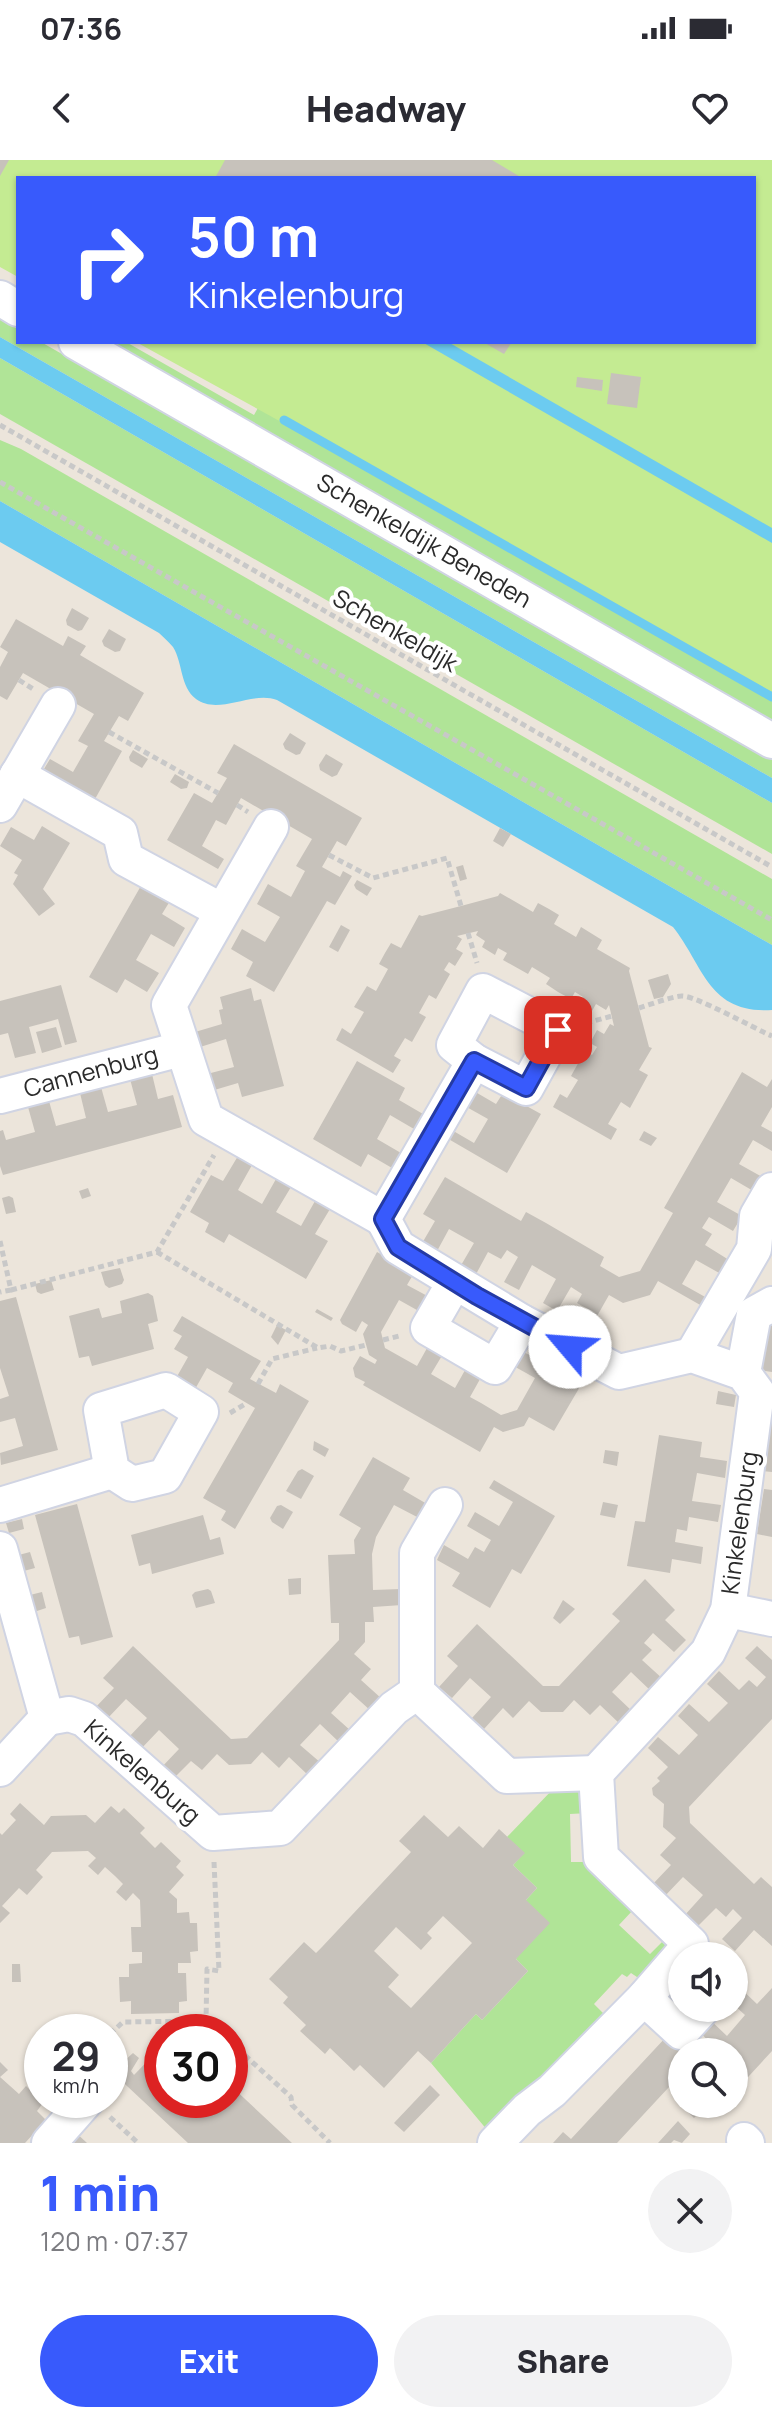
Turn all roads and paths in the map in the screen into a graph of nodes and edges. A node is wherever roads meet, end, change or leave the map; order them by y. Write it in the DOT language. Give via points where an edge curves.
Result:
graph roads {
  1 [pos="79,344"];
  2 [pos="0,425"];
  3 [pos="0,482"];
  4 [pos="58,705"];
  5 [pos="109,732"];
  6 [pos="772,741"];
  7 [pos="17,775"];
  8 [pos="218,793"];
  9 [pos="0,805"];
  10 [pos="271,827"];
  11 [pos="329,855"];
  12 [pos="772,867"];
  13 [pos="461,906"];
  14 [pos="222,911"];
  15 [pos="772,920"];
  16 [pos="639,1008"];
  17 [pos="772,1036"];
  18 [pos="181,1049"];
  19 [pos="474,1061"];
  20 [pos="0,1096"];
  21 [pos="217,1125"];
  22 [pos="772,1190"];
  23 [pos="383,1219"];
  24 [pos="0,1241"];
  25 [pos="157,1252"];
  26 [pos="454,1283"];
  27 [pos="11,1290"];
  28 [pos="0,1292"];
  29 [pos="772,1304"];
  30 [pos="522,1322"];
  31 [pos="366,1345"];
  32 [pos="318,1348"];
  33 [pos="692,1355"];
  34 [pos="743,1373"];
  35 [pos="258,1384"];
  36 [pos="112,1471"];
  37 [pos="0,1505"];
  38 [pos="445,1505"];
  39 [pos="0,1549"];
  40 [pos="728,1610"];
  41 [pos="772,1619"];
  42 [pos="417,1692"];
  43 [pos="47,1718"];
  44 [pos="0,1769"];
  45 [pos="596,1773"];
  46 [pos="213,1833"];
  47 [pos="690,1942"];
  48 [pos="668,1977"];
  49 [pos="644,1998"];
  50 [pos="206,2014"];
  51 [pos="668,2020"];
  52 [pos="670,2022"];
  53 [pos="690,2022"];
  54 [pos="248,2058"];
  55 [pos="79,2118"];
  56 [pos="110,2118"];
  57 [pos="49,2143"];
  58 [pos="138,2143"];
  59 [pos="330,2143"];
  60 [pos="495,2143"];
  1 -- 6 [label="street, Schenkeldijk Beneden"];
  2 -- 12 [label="path, Schenkeldijk"];
  3 -- 15 [label="path"];
  4 -- 7 [label="street"];
  5 -- 8 [label="path"];
  7 -- 9 [label="street"];
  7 -- 14 [label="street" via="120,833 126,859"];
  10 -- 14 [label="street, Cannenburg"];
  11 -- 13 [label="path" via="373,878 447,858"];
  14 -- 18 [label="street, Cannenburg" via="169,1005"];
  16 -- 17 [label="path" via="684,995"];
  18 -- 20 [label="street, Cannenburg"];
  18 -- 21 [label="street, Cannenburg"];
  19 -- 23 [label="street"];
  21 -- 23 [label="street"];
  21 -- 25 [label="path"];
  22 -- 33 [label="street" via="757,1216 754,1249"];
  23 -- 26 [label="street" via="398,1247"];
  24 -- 27 [label="path"];
  25 -- 27 [label="path"];
  25 -- 32 [label="path"];
  26 -- 30 [label="street"];
  26 -- 30 [label="street" via="428,1328 495,1367"];
  27 -- 28 [label="path"];
  29 -- 34 [label="street, Kinkelenburg" via="754,1314"];
  30 -- 33 [label="street" via="619,1372"];
  31 -- 32 [label="path" via="341,1351"];
  32 -- 35 [label="path" via="272,1359"];
  33 -- 34 [label="street"];
  34 -- 40 [label="street, Kinkelenburg" via="757,1392"];
  36 -- 37 [label="street"];
  38 -- 42 [label="street" via="417,1553"];
  39 -- 43 [label="street, Kinkelenburg"];
  40 -- 41 [label="street"];
  40 -- 45 [label="street, Kinkelenburg" via="708,1652"];
  42 -- 45 [label="street" via="507,1776"];
  42 -- 46 [label="street, Kinkelenburg" via="394,1708 280,1828"];
  43 -- 44 [label="street, Kinkelenburg"];
  43 -- 46 [label="street, Kinkelenburg" via="69,1714 84,1719"];
  45 -- 47 [label="street" via="601,1857"];
  46 -- 50 [label="path" via="219,1971 207,1969"];
  48 -- 49 [label="street"];
  49 -- 51 [label="street"];
  49 -- 60 [label="street"];
  52 -- 53 [label="street" via="681,2032"];
  54 -- 59 [label="path"];
  55 -- 57 [label="street"];
  56 -- 58 [label="path"];
}
